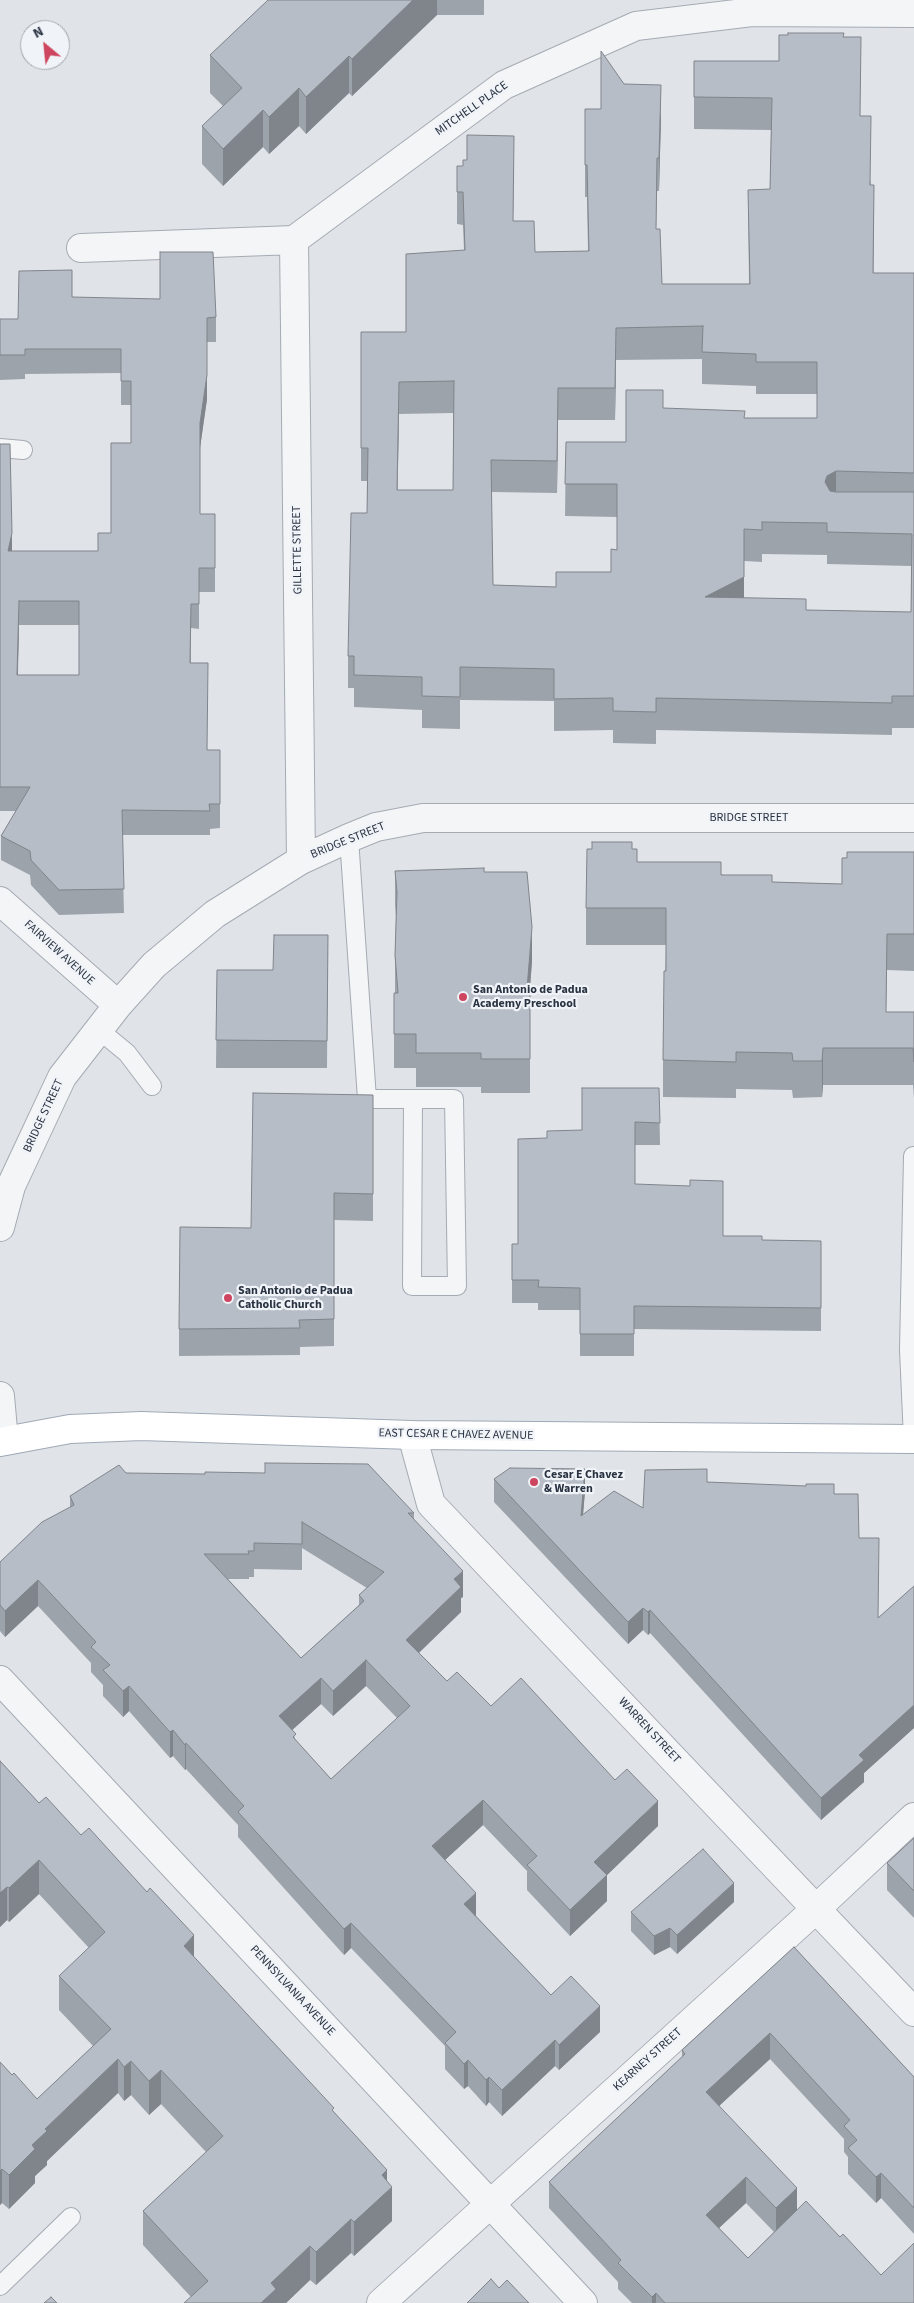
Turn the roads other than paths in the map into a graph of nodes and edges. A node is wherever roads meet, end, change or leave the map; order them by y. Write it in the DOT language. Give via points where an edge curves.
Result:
graph roads {
  1 [pos="914,13"];
  2 [pos="294,240"];
  3 [pos="81,248"];
  4 [pos="0,448"];
  5 [pos="23,450"];
  6 [pos="914,818"];
  7 [pos="349,838"];
  8 [pos="301,860"];
  9 [pos="0,901"];
  10 [pos="118,1006"];
  11 [pos="98,1030"];
  12 [pos="152,1086"];
  13 [pos="413,1099"];
  14 [pos="913,1156"];
  15 [pos="0,1228"];
  16 [pos="0,1396"];
  17 [pos="412,1435"];
  18 [pos="913,1439"];
  19 [pos="2,1442"];
  20 [pos="0,1680"];
  21 [pos="914,1817"];
  22 [pos="817,1908"];
  23 [pos="914,2012"];
  24 [pos="490,2202"];
  25 [pos="71,2217"];
  26 [pos="0,2286"];
  27 [pos="381,2303"];
  28 [pos="583,2303"];
  1 -- 2 [label="street, MITCHELL PLACE" via="752,12 636,26 504,85"];
  2 -- 3 [label="street"];
  2 -- 8 [label="street, GILLETTE STREET"];
  4 -- 5 [label="lane"];
  6 -- 7 [label="street, BRIDGE STREET" via="423,818 376,827"];
  7 -- 8 [label="street, BRIDGE STREET"];
  7 -- 13 [label="lane" via="367,1099"];
  8 -- 10 [label="street, BRIDGE STREET" via="215,914 154,965"];
  9 -- 10 [label="street, FAIRVIEW AVENUE"];
  10 -- 11 [label="street, BRIDGE STREET"];
  11 -- 12 [label="lane" via="127,1053"];
  11 -- 15 [label="street, BRIDGE STREET" via="62,1077 11,1186"];
  13 -- 13 [label="lane" via="454,1099 457,1286 412,1286"];
  14 -- 18 [label="lane" via="909,1350"];
  16 -- 19 [label="street"];
  17 -- 18 [label="main road, EAST CESAR E CHAVEZ AVENUE"];
  17 -- 19 [label="main road, EAST CESAR E CHAVEZ AVENUE" via="141,1426 70,1429"];
  17 -- 22 [label="street, WARREN STREET" via="431,1504"];
  20 -- 24 [label="street, PENNSYLVANIA AVENUE"];
  21 -- 22 [label="street, KEARNEY STREET"];
  22 -- 23 [label="street, WARREN STREET"];
  22 -- 24 [label="street, KEARNEY STREET"];
  24 -- 27 [label="street, KEARNEY STREET"];
  24 -- 28 [label="street, PENNSYLVANIA AVENUE"];
  25 -- 26 [label="lane"];
}
